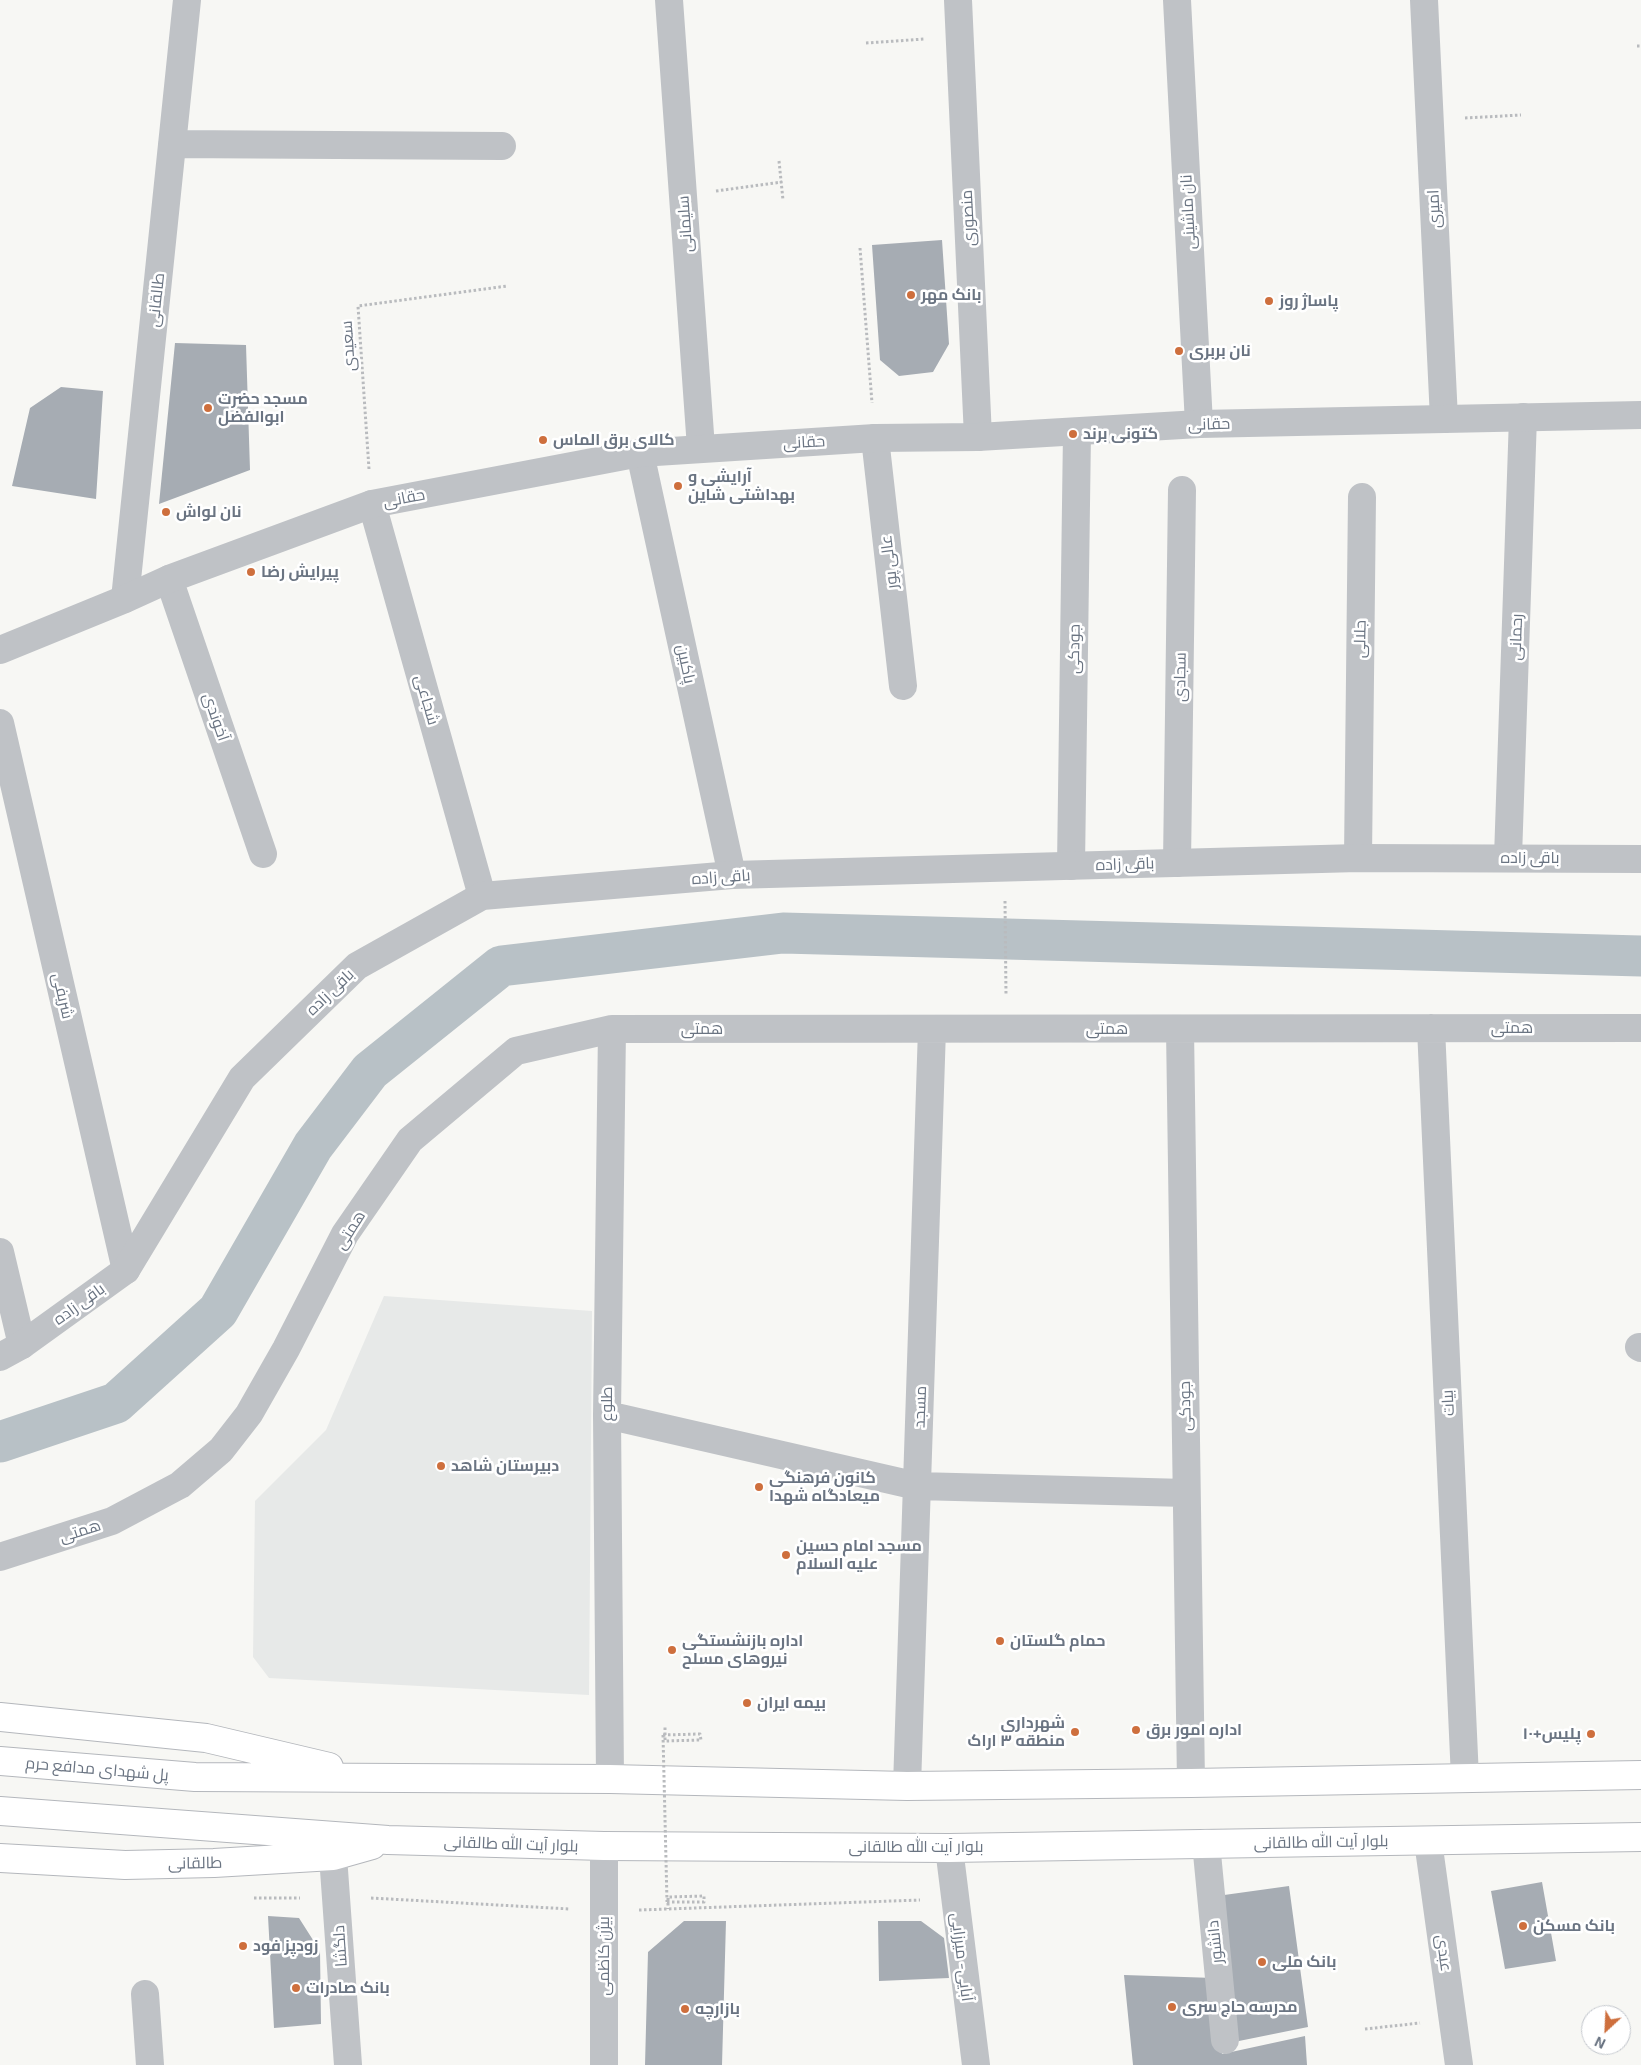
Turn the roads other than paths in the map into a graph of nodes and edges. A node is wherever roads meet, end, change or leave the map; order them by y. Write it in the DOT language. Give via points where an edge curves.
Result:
graph roads {
  1 [pos="187,0"];
  2 [pos="670,0"];
  3 [pos="958,0"];
  4 [pos="1177,0"];
  5 [pos="1424,0"];
  6 [pos="172,144"];
  7 [pos="502,146"];
  8 [pos="1641,415"];
  9 [pos="1523,417"];
  10 [pos="1444,419"];
  11 [pos="1198,424"];
  12 [pos="1077,432"];
  13 [pos="978,436"];
  14 [pos="875,438"];
  15 [pos="701,448"];
  16 [pos="640,452"];
  17 [pos="1182,490"];
  18 [pos="1362,497"];
  19 [pos="372,504"];
  20 [pos="169,579"];
  21 [pos="125,600"];
  22 [pos="0,650"];
  23 [pos="903,686"];
  24 [pos="0,723"];
  25 [pos="263,854"];
  26 [pos="1508,857"];
  27 [pos="1358,858"];
  28 [pos="1641,859"];
  29 [pos="1177,863"];
  30 [pos="1071,866"];
  31 [pos="732,875"];
  32 [pos="482,896"];
  33 [pos="1180,1028"];
  34 [pos="1430,1028"];
  35 [pos="1641,1028"];
  36 [pos="612,1029"];
  37 [pos="932,1029"];
  38 [pos="0,1252"];
  39 [pos="126,1270"];
  40 [pos="11,1351"];
  41 [pos="607,1415"];
  42 [pos="917,1486"];
  43 [pos="1186,1493"];
  44 [pos="0,1557"];
  45 [pos="0,1718"];
  46 [pos="0,1761"];
  47 [pos="1641,1775"];
  48 [pos="1465,1778"];
  49 [pos="380,1779"];
  50 [pos="610,1779"];
  51 [pos="1191,1783"];
  52 [pos="907,1786"];
  53 [pos="0,1811"];
  54 [pos="1641,1837"];
  55 [pos="388,1840"];
  56 [pos="1428,1841"];
  57 [pos="1206,1844"];
  58 [pos="604,1846"];
  59 [pos="949,1848"];
  60 [pos="333,1856"];
  61 [pos="0,1858"];
  62 [pos="145,1994"];
  63 [pos="1225,2040"];
  64 [pos="150,2065"];
  65 [pos="348,2065"];
  66 [pos="604,2065"];
  67 [pos="976,2065"];
  68 [pos="1459,2065"];
  1 -- 6 [label="street, طالقانی"];
  2 -- 15 [label="street, سلیمانی"];
  3 -- 13 [label="street, منصوری"];
  4 -- 11 [label="street, نان ماشینی"];
  5 -- 10 [label="street, امیری"];
  6 -- 7 [label="street"];
  6 -- 21 [label="street, طالقانی"];
  8 -- 9 [label="street, حقانی"];
  9 -- 10 [label="street, حقانی"];
  9 -- 26 [label="street, رحمانی"];
  10 -- 11 [label="street, حقانی"];
  11 -- 12 [label="street, حقانی"];
  12 -- 13 [label="street, حقانی"];
  12 -- 30 [label="street, جودکی"];
  13 -- 14 [label="street, حقانی"];
  14 -- 15 [label="street, حقانی"];
  14 -- 23 [label="street, عالی پور"];
  15 -- 16 [label="street, حقانی"];
  16 -- 19 [label="street, حقانی"];
  16 -- 31 [label="street, پاکبین"];
  17 -- 29 [label="street, سجادی"];
  18 -- 27 [label="street, جلالی"];
  19 -- 20 [label="street, حقانی"];
  19 -- 32 [label="street, شجاعی"];
  20 -- 21 [label="street, حقانی"];
  20 -- 25 [label="street, آخوندی"];
  21 -- 22 [label="street, حقانی"];
  24 -- 39 [label="street, شریفی"];
  26 -- 27 [label="street, باقی زاده"];
  26 -- 28 [label="street, باقی زاده"];
  27 -- 29 [label="street, باقی زاده"];
  29 -- 30 [label="street, باقی زاده"];
  30 -- 31 [label="street, باقی زاده"];
  31 -- 32 [label="street, باقی زاده"];
  32 -- 39 [label="street, باقی زاده" via="357,966 242,1078"];
  33 -- 34 [label="street, همتی"];
  33 -- 37 [label="street, همتی"];
  33 -- 43 [label="street, جودکی"];
  34 -- 35 [label="street, همتی"];
  34 -- 48 [label="street, بیات"];
  36 -- 37 [label="street, همتی"];
  36 -- 41 [label="street, طلوع"];
  36 -- 44 [label="street, همتی" via="516,1051 410,1140 346,1234 250,1414 221,1450 180,1485 112,1521"];
  37 -- 42 [label="street, مسجد"];
  38 -- 40 [label="street"];
  39 -- 40 [label="street, باقی زاده"];
  41 -- 42 [label="street"];
  41 -- 50 [label="street, طلوع"];
  42 -- 43 [label="street"];
  42 -- 52 [label="street, مسجد"];
  43 -- 51 [label="street, جودکی"];
  45 -- 49 [label="main road" via="206,1738"];
  46 -- 49 [label="main road, پل شهدای مدافع حرم" via="195,1777"];
  47 -- 48 [label="main road"];
  48 -- 51 [label="main road"];
  49 -- 50 [label="main road"];
  50 -- 52 [label="main road"];
  51 -- 52 [label="main road"];
  53 -- 55 [label="main road, بلوار آیت الله طالقانی"];
  54 -- 56 [label="main road, بلوار آیت الله طالقانی"];
  55 -- 58 [label="main road, بلوار آیت الله طالقانی"];
  55 -- 60 [label="main road, طالقانی"];
  56 -- 57 [label="main road, بلوار آیت الله طالقانی"];
  56 -- 68 [label="street, عبدی"];
  57 -- 59 [label="main road, بلوار آیت الله طالقانی"];
  57 -- 63 [label="street, دانشور"];
  58 -- 59 [label="main road, بلوار آیت الله طالقانی"];
  58 -- 66 [label="street, بیژن کاظمی"];
  59 -- 67 [label="street, آبایی- میرزایی"];
  60 -- 61 [label="main road, طالقانی" via="125,1865"];
  60 -- 65 [label="street, دلگشا"];
  62 -- 64 [label="street"];
}
